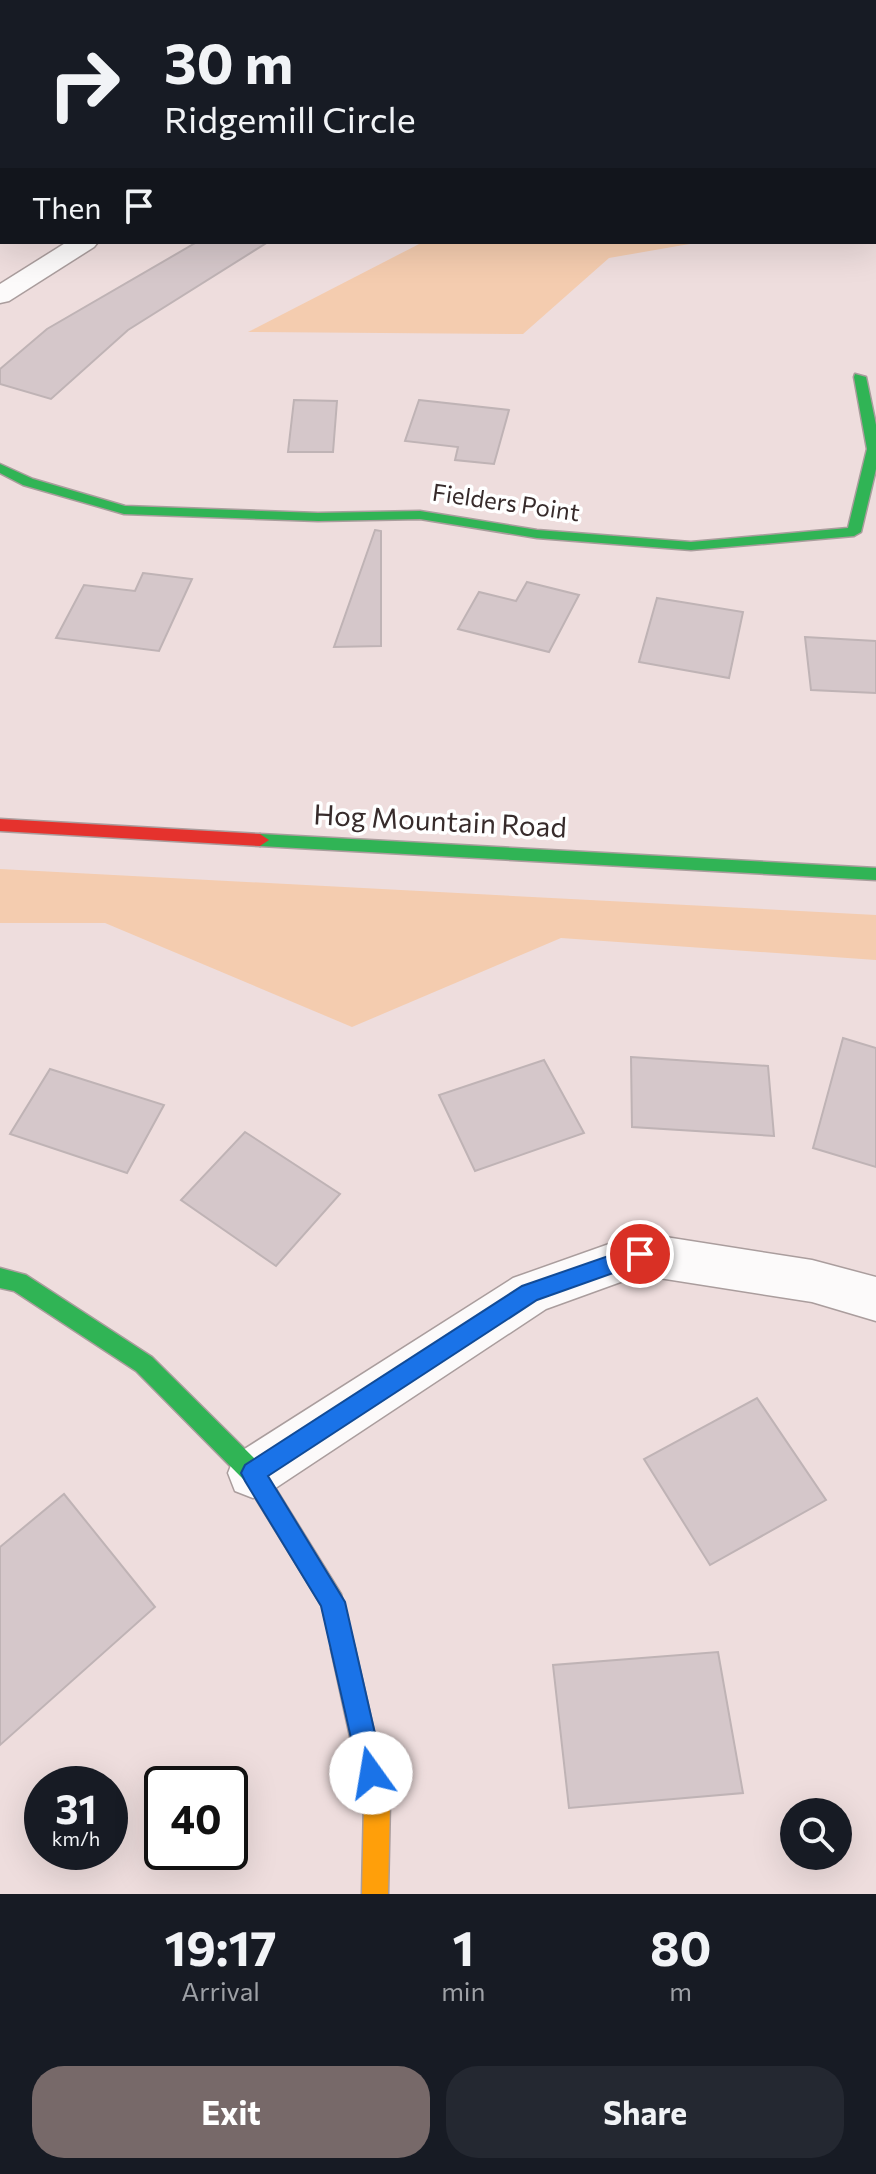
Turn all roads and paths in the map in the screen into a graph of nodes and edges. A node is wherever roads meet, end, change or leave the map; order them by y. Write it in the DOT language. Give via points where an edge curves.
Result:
graph roads {
  1 [pos="82,244"];
  2 [pos="0,295"];
  3 [pos="860,377"];
  4 [pos="0,468"];
  5 [pos="0,825"];
  6 [pos="876,874"];
  7 [pos="0,1278"];
  8 [pos="876,1299"];
  9 [pos="253,1473"];
  10 [pos="375,1894"];
  1 -- 2 [label="street"];
  3 -- 4 [label="street, Fielders Point" via="874,449 854,532 691,546 537,534 420,515 124,510 28,482"];
  5 -- 6 [label="street, Hog Mountain Road"];
  7 -- 9 [label="street" via="19,1282 144,1364"];
  8 -- 9 [label="street" via="812,1281 640,1254 530,1293"];
  9 -- 10 [label="street" via="333,1602 377,1801"];
}
